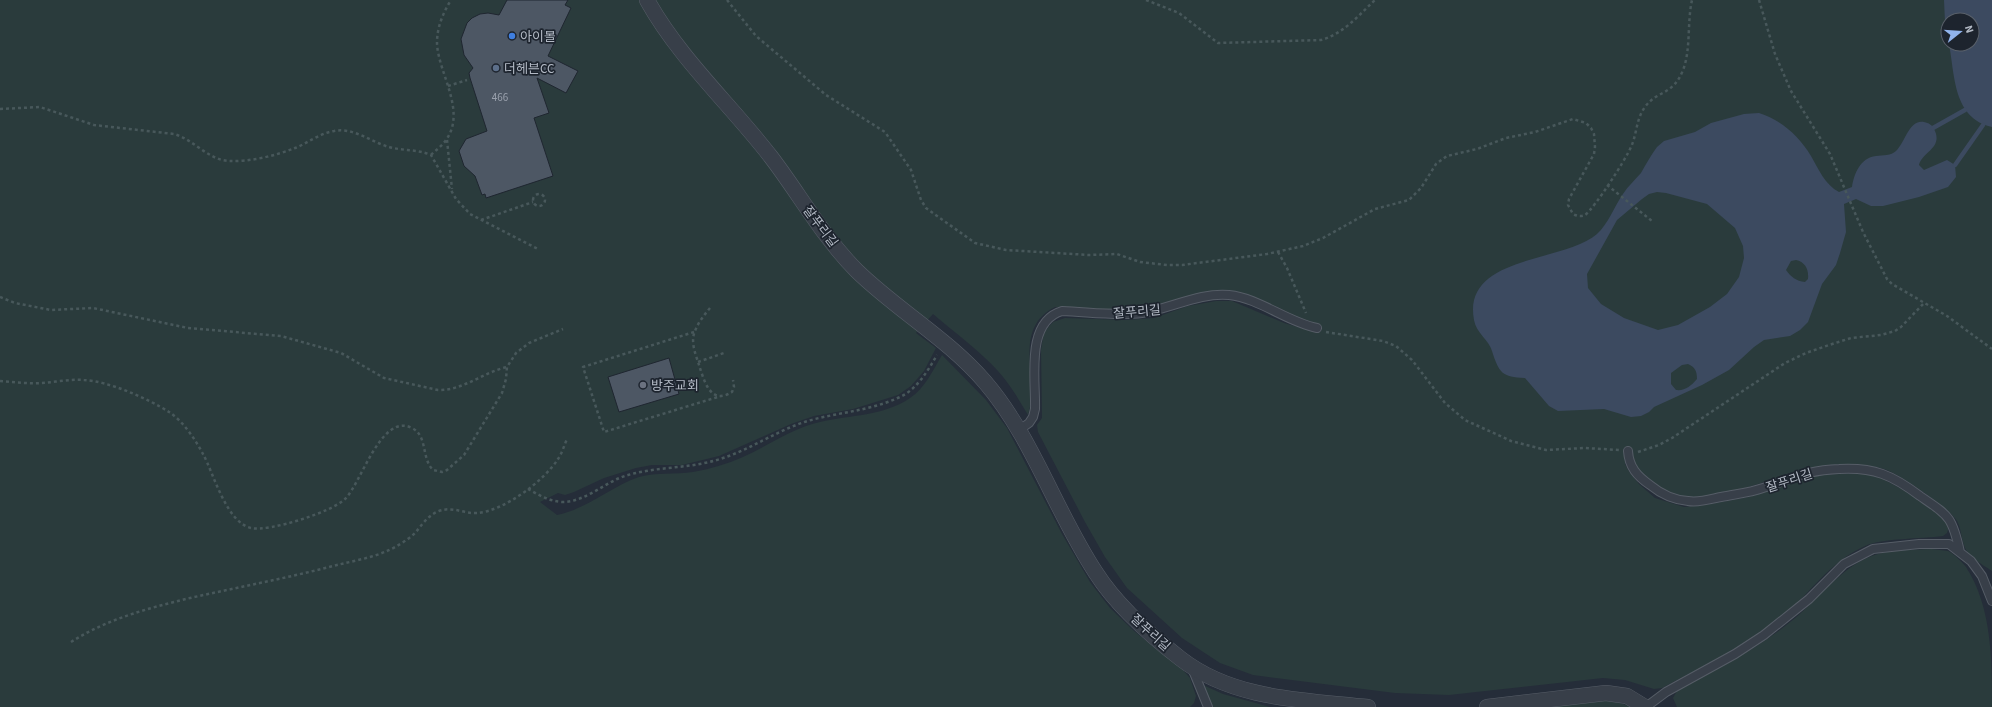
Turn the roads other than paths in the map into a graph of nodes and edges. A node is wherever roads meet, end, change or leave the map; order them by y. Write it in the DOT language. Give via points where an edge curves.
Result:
graph roads {
  1 [pos="647,0"];
  2 [pos="1317,328"];
  3 [pos="1019,430"];
  4 [pos="1628,451"];
  5 [pos="1960,552"];
  6 [pos="1992,601"];
  7 [pos="1191,665"];
  8 [pos="1208,707"];
  9 [pos="1368,707"];
  10 [pos="1487,707"];
  11 [pos="1646,707"];
  1 -- 3 [label="street, 잘푸리길" via="664,29 770,156 825,235 855,269 983,380 1005,407"];
  2 -- 3 [label="lane, 잘푸리길" via="1305,326 1242,298 1228,295 1213,296 1141,313 1054,314 1043,324 1036,345 1033,417"];
  3 -- 7 [label="street, 잘푸리길" via="1096,575 1148,631"];
  4 -- 5 [label="lane, 잘푸리길" via="1629,460 1640,479 1660,493 1690,502 1761,489 1819,470 1861,469 1880,472 1897,479 1945,514 1952,522"];
  5 -- 6 [label="lane" via="1971,561 1982,576"];
  5 -- 11 [label="lane" via="1949,544 1931,543 1890,546 1859,555 1844,564 1809,599 1764,635 1666,692"];
  7 -- 8 [label="lane, 잘푸리길"];
  7 -- 9 [label="street, 잘푸리길" via="1229,685 1262,695"];
  10 -- 11 [label="street" via="1606,693 1627,696"];
}
